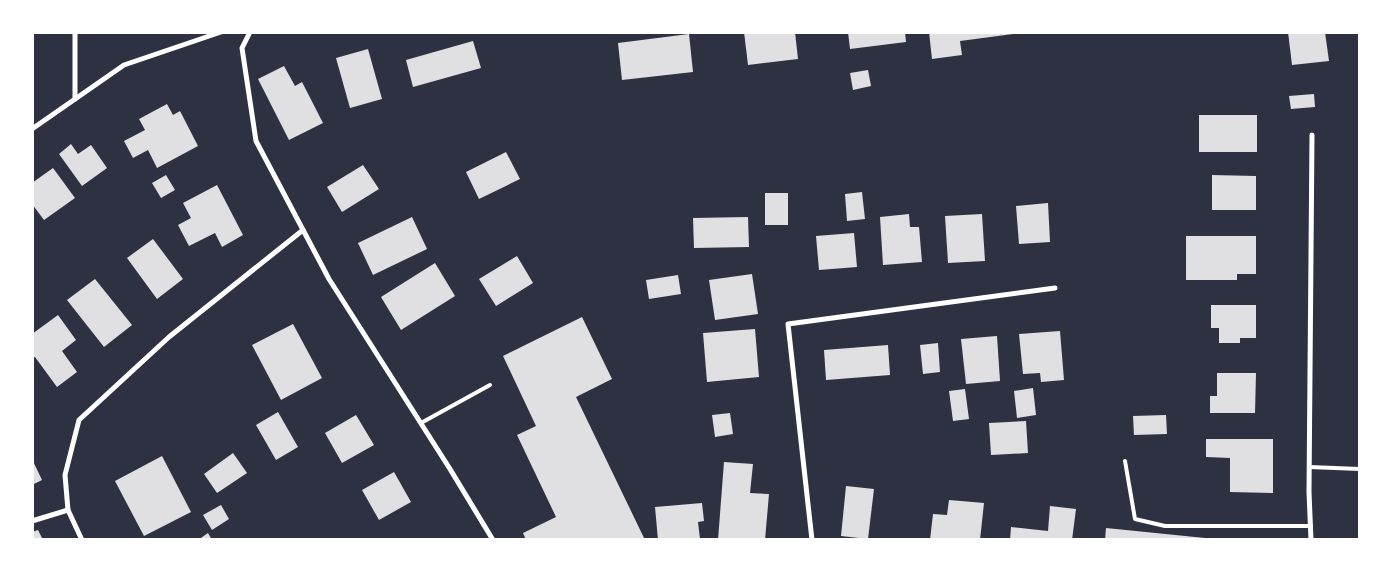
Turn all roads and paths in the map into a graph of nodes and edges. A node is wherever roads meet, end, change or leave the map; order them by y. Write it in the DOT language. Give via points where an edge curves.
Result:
graph roads {
  1 [pos="75,32"];
  2 [pos="221,32"];
  3 [pos="250,32"];
  4 [pos="75,99"];
  5 [pos="32,129"];
  6 [pos="1312,135"];
  7 [pos="303,230"];
  8 [pos="1055,288"];
  9 [pos="490,385"];
  10 [pos="422,424"];
  11 [pos="1125,461"];
  12 [pos="1309,467"];
  13 [pos="1360,469"];
  14 [pos="68,510"];
  15 [pos="32,521"];
  16 [pos="1310,526"];
  17 [pos="82,540"];
  18 [pos="493,540"];
  19 [pos="812,540"];
  20 [pos="1311,540"];
  1 -- 4 [label="street"];
  2 -- 4 [label="street" via="124,65"];
  3 -- 7 [label="street" via="242,48 256,140"];
  4 -- 5 [label="street"];
  6 -- 12 [label="street"];
  7 -- 10 [label="street" via="329,279"];
  7 -- 14 [label="street" via="169,337 79,420 65,475"];
  8 -- 19 [label="street" via="788,324"];
  9 -- 10 [label="lane"];
  10 -- 18 [label="street"];
  11 -- 16 [label="lane" via="1135,519 1165,526"];
  12 -- 13 [label="lane"];
  12 -- 16 [label="street"];
  14 -- 15 [label="street"];
  14 -- 17 [label="street"];
  16 -- 20 [label="street"];
}
